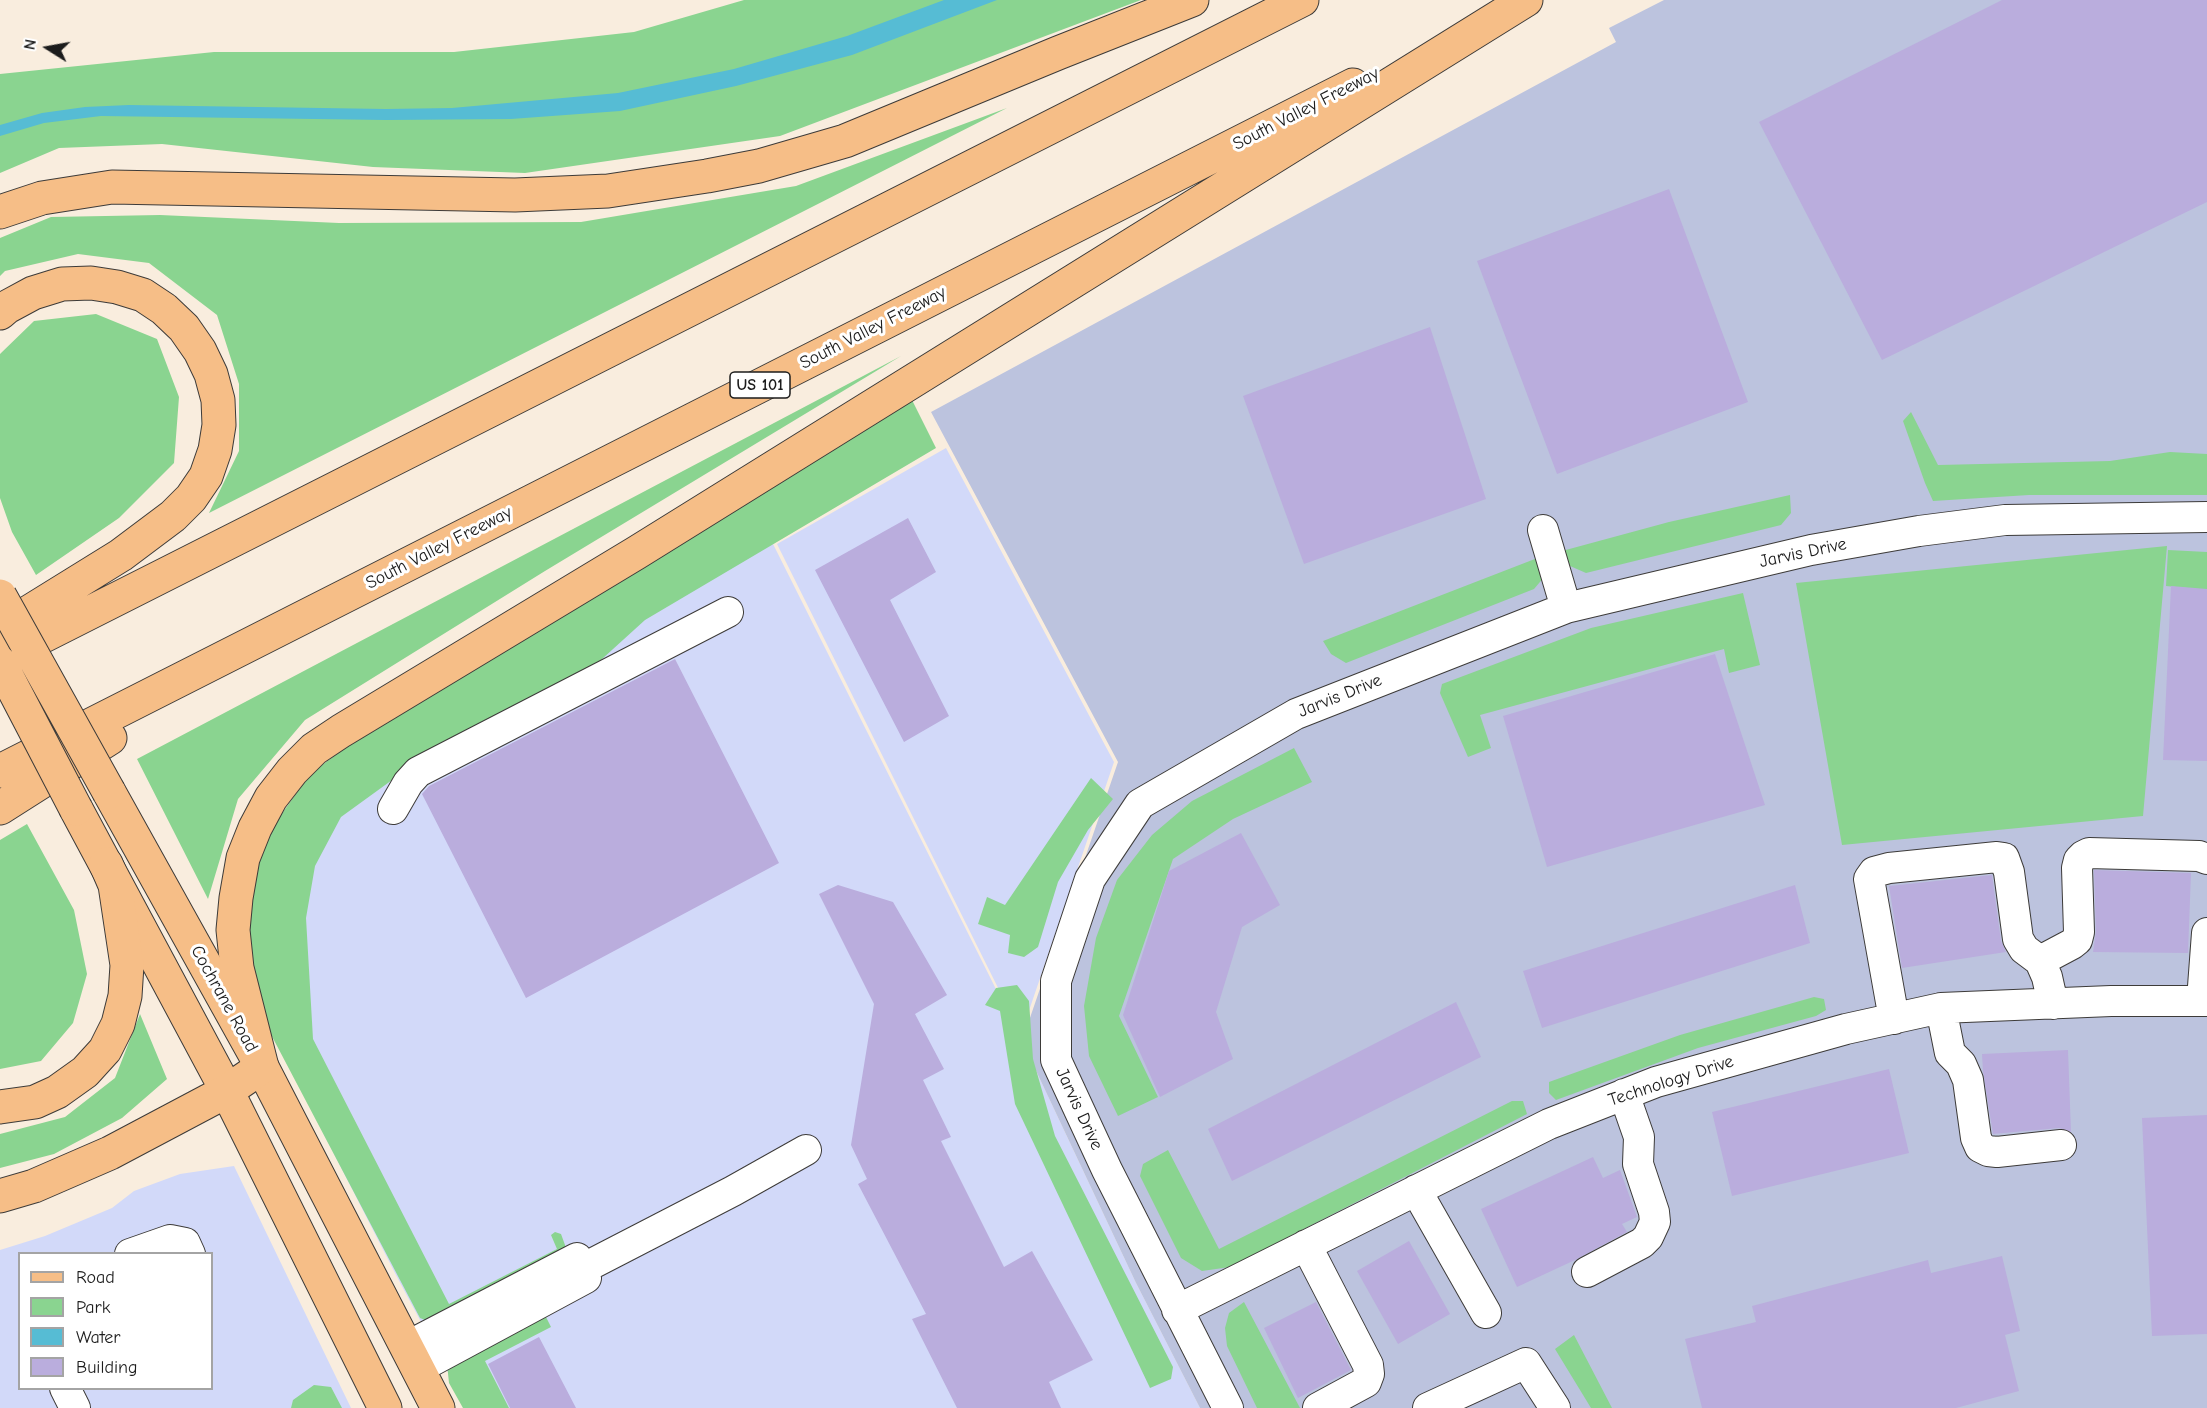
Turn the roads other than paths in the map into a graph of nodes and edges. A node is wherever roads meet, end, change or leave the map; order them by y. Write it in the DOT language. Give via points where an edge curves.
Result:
graph roads {
  1 [pos="1192,0"];
  2 [pos="1302,0"];
  3 [pos="1521,0"];
  4 [pos="1526,0"];
  5 [pos="0,212"];
  6 [pos="0,313"];
  7 [pos="2207,517"];
  8 [pos="1542,530"];
  9 [pos="0,596"];
  10 [pos="1566,608"];
  11 [pos="728,612"];
  12 [pos="0,630"];
  13 [pos="277,630"];
  14 [pos="0,661"];
  15 [pos="0,771"];
  16 [pos="0,808"];
  17 [pos="393,809"];
  18 [pos="2207,860"];
  19 [pos="106,864"];
  20 [pos="2207,933"];
  21 [pos="2040,961"];
  22 [pos="2205,1001"];
  23 [pos="2053,1004"];
  24 [pos="1941,1008"];
  25 [pos="1894,1018"];
  26 [pos="262,1067"];
  27 [pos="227,1091"];
  28 [pos="1624,1094"];
  29 [pos="0,1107"];
  30 [pos="2061,1145"];
  31 [pos="806,1150"];
  32 [pos="1416,1190"];
  33 [pos="0,1196"];
  34 [pos="1306,1245"];
  35 [pos="135,1252"];
  36 [pos="189,1252"];
  37 [pos="1587,1272"];
  38 [pos="1178,1310"];
  39 [pos="1486,1313"];
  40 [pos="412,1358"];
  41 [pos="66,1390"];
  42 [pos="75,1408"];
  43 [pos="385,1408"];
  44 [pos="438,1408"];
  45 [pos="1228,1408"];
  46 [pos="1318,1408"];
  47 [pos="1428,1408"];
  48 [pos="1555,1408"];
  1 -- 5 [label="main road" via="845,141 759,166 707,176 608,191 515,195 112,187 42,198"];
  2 -- 14 [label="main road"];
  3 -- 13 [label="main road, South Valley Freeway / US 101"];
  4 -- 26 [label="main road" via="314,749 278,789 255,828 243,858 236,898 233,930 237,968"];
  6 -- 12 [label="main road" via="33,293 62,285 117,287 143,295 184,328 200,351 218,400 219,424 206,476 173,516 121,555"];
  7 -- 10 [label="street, Jarvis Drive" via="2005,520 1919,531 1811,550"];
  8 -- 10 [label="street"];
  9 -- 26 [label="main road, Cochrane Road, bridge"];
  10 -- 38 [label="street, Jarvis Drive" via="1296,714 1140,804 1090,879 1056,981 1056,1060"];
  11 -- 17 [label="street" via="418,772"];
  13 -- 15 [label="main road, South Valley Freeway / US 101"];
  13 -- 16 [label="main road"];
  14 -- 19 [label="main road, bridge"];
  18 -- 21 [label="street" via="2199,856 2083,855 2076,868 2077,940"];
  19 -- 27 [label="main road"];
  19 -- 29 [label="main road" via="115,885 127,965 126,996 118,1024 105,1050 85,1072 57,1092 35,1102"];
  20 -- 22 [label="street"];
  21 -- 23 [label="street"];
  21 -- 25 [label="street" via="2018,939 2004,858 1900,866 1874,872 1869,879"];
  22 -- 23 [label="street, Technology Drive"];
  23 -- 24 [label="street, Technology Drive"];
  24 -- 25 [label="street, Technology Drive"];
  24 -- 30 [label="street" via="1950,1053 1961,1064 1968,1080 1980,1147 1997,1152"];
  25 -- 28 [label="street, Technology Drive" via="1667,1078"];
  26 -- 27 [label="main road"];
  26 -- 40 [label="main road, Cochrane Road"];
  27 -- 33 [label="main road" via="71,1172"];
  27 -- 43 [label="main road"];
  28 -- 32 [label="street, Technology Drive" via="1549,1124"];
  28 -- 37 [label="street" via="1639,1137 1638,1164 1655,1222 1642,1243"];
  31 -- 40 [label="street"];
  32 -- 34 [label="street, Technology Drive"];
  32 -- 39 [label="street"];
  34 -- 38 [label="street, Technology Drive"];
  34 -- 46 [label="street" via="1368,1365 1369,1374 1366,1382"];
  35 -- 36 [label="street" via="170,1239 185,1243"];
  38 -- 45 [label="street, Jarvis Drive"];
  40 -- 44 [label="main road, Cochrane Road"];
  41 -- 42 [label="street"];
  47 -- 48 [label="street" via="1526,1363"];
}
